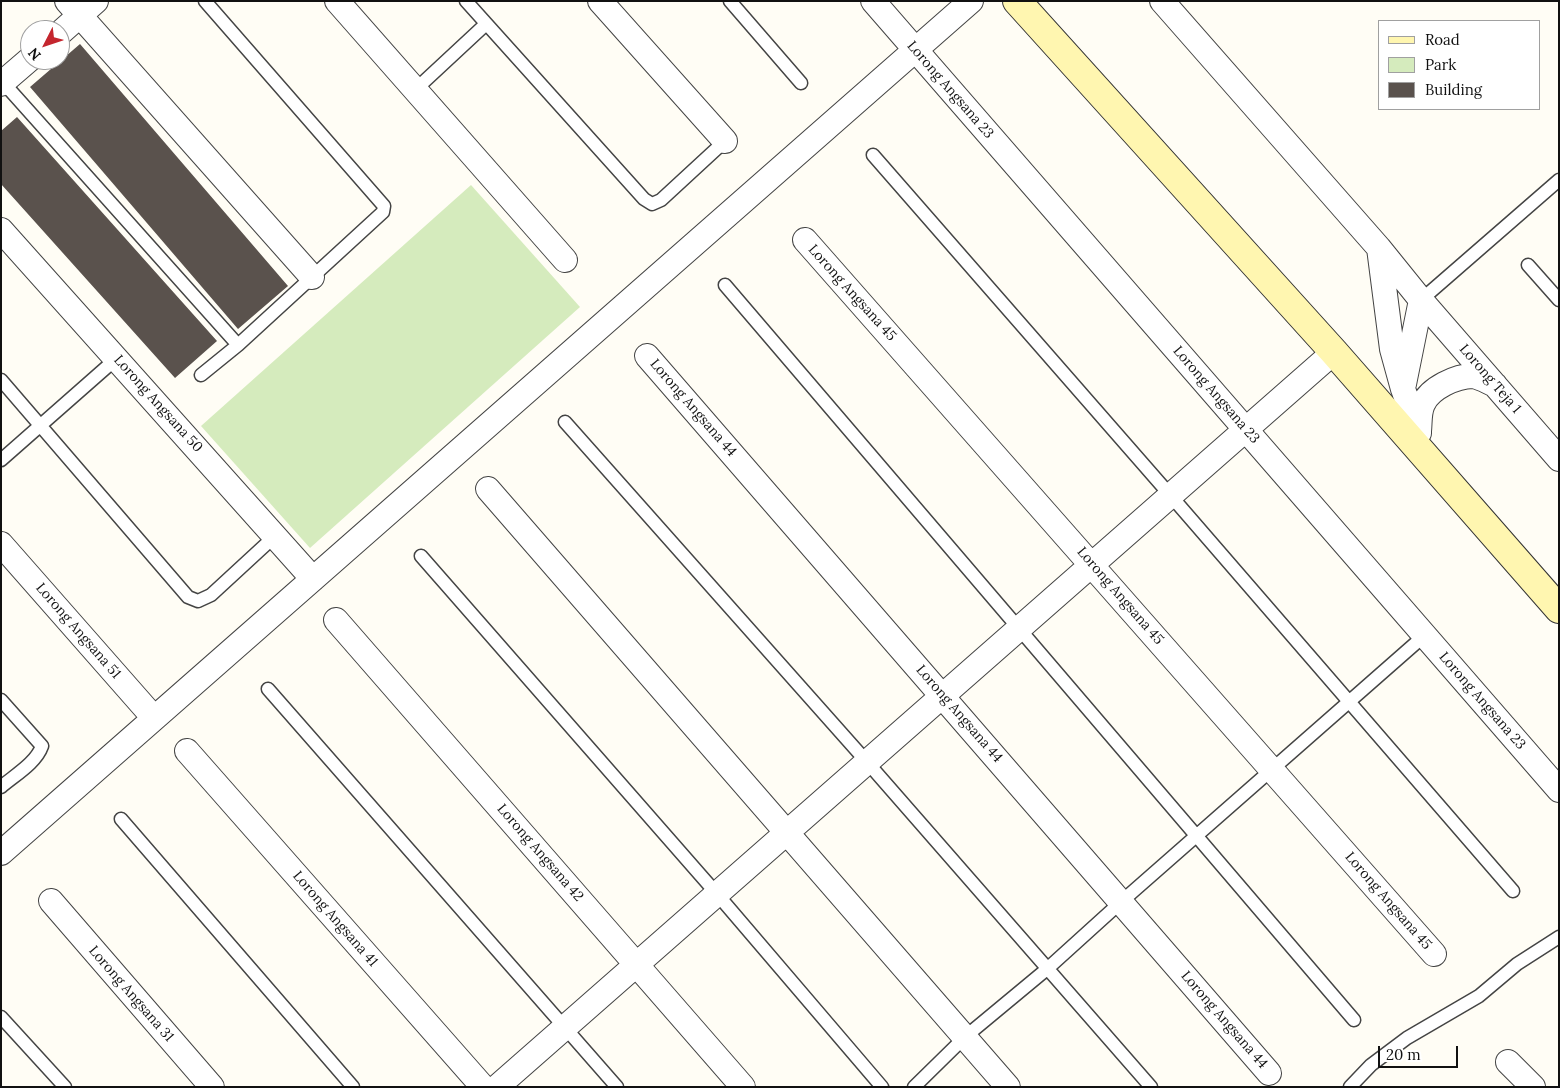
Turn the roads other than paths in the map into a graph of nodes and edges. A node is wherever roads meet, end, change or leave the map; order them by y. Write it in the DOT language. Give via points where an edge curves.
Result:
graph roads {
  1 [pos="205,1"];
  2 [pos="336,1"];
  3 [pos="466,1"];
  4 [pos="600,1"];
  5 [pos="730,1"];
  6 [pos="872,1"];
  7 [pos="971,1"];
  8 [pos="1017,1"];
  9 [pos="1162,1"];
  10 [pos="80,6"];
  11 [pos="70,20"];
  12 [pos="486,24"];
  13 [pos="915,50"];
  14 [pos="20,67"];
  15 [pos="2,82"];
  16 [pos="801,83"];
  17 [pos="415,90"];
  18 [pos="725,141"];
  19 [pos="873,155"];
  20 [pos="1559,180"];
  21 [pos="1,230"];
  22 [pos="805,240"];
  23 [pos="1379,248"];
  24 [pos="565,260"];
  25 [pos="1528,265"];
  26 [pos="312,277"];
  27 [pos="725,285"];
  28 [pos="1420,300"];
  29 [pos="1559,300"];
  30 [pos="238,345"];
  31 [pos="1334,352"];
  32 [pos="646,356"];
  33 [pos="118,358"];
  34 [pos="201,375"];
  35 [pos="1,380"];
  36 [pos="1495,385"];
  37 [pos="1403,389"];
  38 [pos="565,422"];
  39 [pos="41,425"];
  40 [pos="1246,429"];
  41 [pos="1420,443"];
  42 [pos="1559,459"];
  43 [pos="1,460"];
  44 [pos="488,489"];
  45 [pos="1171,496"];
  46 [pos="275,536"];
  47 [pos="1,544"];
  48 [pos="421,556"];
  49 [pos="1092,564"];
  50 [pos="313,579"];
  51 [pos="1559,609"];
  52 [pos="336,620"];
  53 [pos="1020,628"];
  54 [pos="1425,635"];
  55 [pos="268,689"];
  56 [pos="943,696"];
  57 [pos="1,700"];
  58 [pos="1350,702"];
  59 [pos="154,718"];
  60 [pos="187,751"];
  61 [pos="867,762"];
  62 [pos="1272,770"];
  63 [pos="1,787"];
  64 [pos="1559,790"];
  65 [pos="121,819"];
  66 [pos="788,832"];
  67 [pos="1196,836"];
  68 [pos="1,853"];
  69 [pos="1513,891"];
  70 [pos="717,894"];
  71 [pos="50,901"];
  72 [pos="1121,902"];
  73 [pos="1559,937"];
  74 [pos="1434,954"];
  75 [pos="637,964"];
  76 [pos="1047,970"];
  77 [pos="1,1017"];
  78 [pos="1354,1020"];
  79 [pos="566,1026"];
  80 [pos="965,1037"];
  81 [pos="1508,1062"];
  82 [pos="1270,1073"];
  83 [pos="65,1087"];
  84 [pos="212,1087"];
  85 [pos="353,1087"];
  86 [pos="482,1087"];
  87 [pos="497,1087"];
  88 [pos="617,1087"];
  89 [pos="743,1087"];
  90 [pos="882,1087"];
  91 [pos="914,1087"];
  92 [pos="1008,1087"];
  93 [pos="1151,1087"];
  94 [pos="1350,1087"];
  95 [pos="1533,1087"];
  1 -- 26 [label="lane" via="384,206 383,212"];
  2 -- 17 [label="street"];
  3 -- 12 [label="lane"];
  4 -- 18 [label="street"];
  5 -- 16 [label="lane"];
  6 -- 13 [label="street, Lorong Angsana 23"];
  7 -- 13 [label="street"];
  8 -- 31 [label="street"];
  9 -- 23 [label="street, Lorong Teja 1"];
  10 -- 11 [label="street"];
  10 -- 26 [label="street"];
  12 -- 17 [label="lane"];
  12 -- 18 [label="lane" via="652,204 661,200"];
  13 -- 40 [label="street, Lorong Angsana 23"];
  13 -- 50 [label="street"];
  14 -- 15 [label="street"];
  15 -- 30 [label="lane"];
  17 -- 24 [label="street"];
  19 -- 45 [label="lane"];
  20 -- 28 [label="lane"];
  21 -- 33 [label="street, Lorong Angsana 50"];
  22 -- 49 [label="street, Lorong Angsana 45"];
  23 -- 28 [label="street, Lorong Teja 1"];
  23 -- 37 [label="street" via="1392,349"];
  25 -- 29 [label="lane"];
  26 -- 30 [label="lane"];
  27 -- 53 [label="lane"];
  28 -- 36 [label="street, Lorong Teja 1"];
  28 -- 37 [label="street"];
  30 -- 34 [label="lane"];
  31 -- 40 [label="street"];
  31 -- 41 [label="street"];
  32 -- 56 [label="street, Lorong Angsana 44"];
  33 -- 39 [label="lane"];
  33 -- 46 [label="street, Lorong Angsana 50"];
  35 -- 39 [label="lane"];
  36 -- 41 [label="street" via="1474,376 1437,389 1422,405"];
  36 -- 42 [label="street, Lorong Teja 1"];
  37 -- 41 [label="street"];
  38 -- 61 [label="lane"];
  39 -- 43 [label="lane"];
  39 -- 46 [label="lane" via="188,597 198,601 211,595"];
  40 -- 45 [label="street"];
  40 -- 54 [label="street, Lorong Angsana 23"];
  41 -- 51 [label="street"];
  44 -- 66 [label="street"];
  45 -- 49 [label="street"];
  45 -- 58 [label="lane"];
  46 -- 50 [label="street, Lorong Angsana 50"];
  47 -- 59 [label="street, Lorong Angsana 51"];
  48 -- 70 [label="lane"];
  49 -- 53 [label="street"];
  49 -- 62 [label="street, Lorong Angsana 45"];
  50 -- 59 [label="street"];
  52 -- 75 [label="street, Lorong Angsana 42"];
  53 -- 56 [label="street"];
  53 -- 67 [label="lane"];
  54 -- 58 [label="lane"];
  54 -- 64 [label="street, Lorong Angsana 23"];
  55 -- 79 [label="lane"];
  56 -- 61 [label="street"];
  56 -- 72 [label="street, Lorong Angsana 44"];
  57 -- 63 [label="lane" via="42,746 35,759"];
  58 -- 62 [label="lane"];
  58 -- 69 [label="lane"];
  59 -- 68 [label="street"];
  60 -- 86 [label="street, Lorong Angsana 41"];
  61 -- 66 [label="street"];
  61 -- 76 [label="lane"];
  62 -- 67 [label="lane"];
  62 -- 74 [label="street, Lorong Angsana 45"];
  65 -- 85 [label="lane"];
  66 -- 70 [label="street"];
  66 -- 80 [label="street"];
  67 -- 72 [label="lane"];
  67 -- 78 [label="lane"];
  70 -- 75 [label="street"];
  70 -- 90 [label="lane"];
  71 -- 84 [label="street, Lorong Angsana 31"];
  72 -- 76 [label="lane"];
  72 -- 82 [label="street, Lorong Angsana 44"];
  73 -- 94 [label="lane" via="1517,964 1479,996 1407,1038 1371,1065"];
  75 -- 79 [label="street"];
  75 -- 89 [label="street, Lorong Angsana 42"];
  76 -- 80 [label="lane"];
  76 -- 93 [label="lane"];
  77 -- 83 [label="lane"];
  79 -- 87 [label="street"];
  79 -- 88 [label="lane"];
  80 -- 91 [label="lane"];
  80 -- 92 [label="street"];
  81 -- 95 [label="street"];
}
